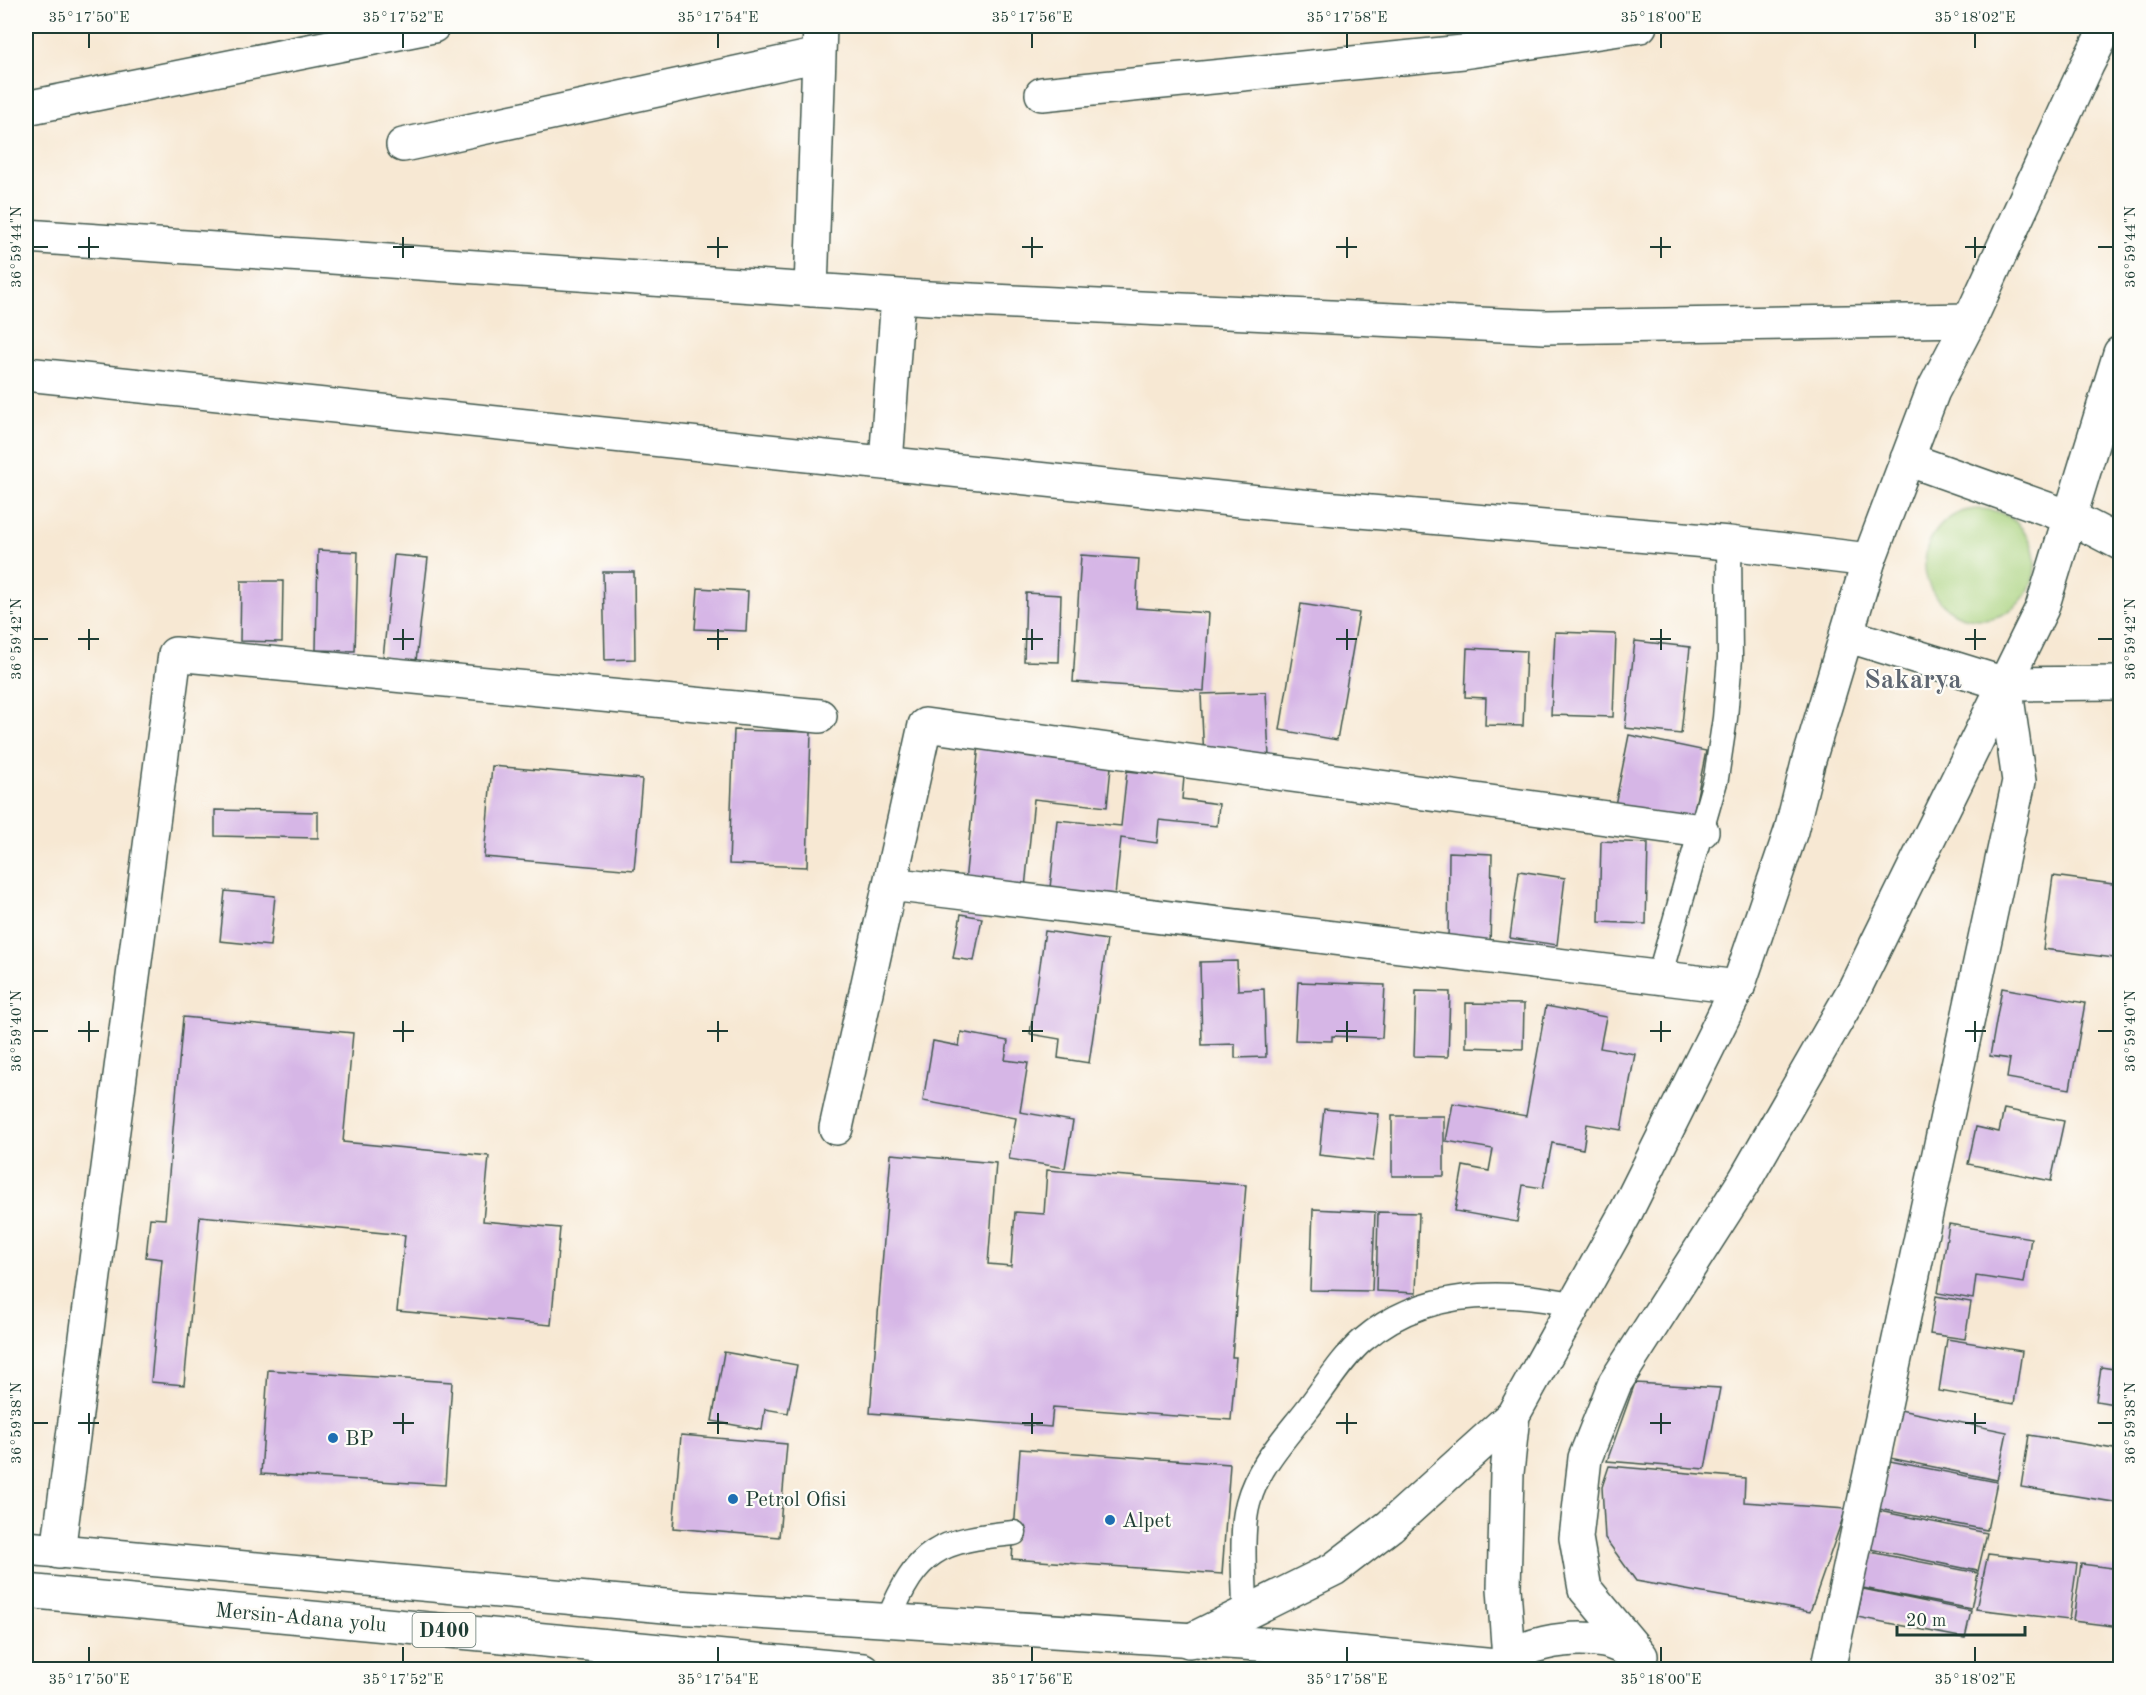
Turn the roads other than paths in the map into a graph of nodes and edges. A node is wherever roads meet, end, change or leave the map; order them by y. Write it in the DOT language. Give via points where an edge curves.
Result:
graph roads {
  1 [pos="433,26"];
  2 [pos="1640,26"];
  3 [pos="2092,26"];
  4 [pos="2107,26"];
  5 [pos="819,40"];
  6 [pos="2086,65"];
  7 [pos="1042,94"];
  8 [pos="26,108"];
  9 [pos="403,145"];
  10 [pos="26,236"];
  11 [pos="812,290"];
  12 [pos="898,296"];
  13 [pos="1970,320"];
  14 [pos="2121,353"];
  15 [pos="26,374"];
  16 [pos="1906,459"];
  17 [pos="886,463"];
  18 [pos="2070,517"];
  19 [pos="1729,543"];
  20 [pos="2121,543"];
  21 [pos="1869,560"];
  22 [pos="1846,635"];
  23 [pos="2121,682"];
  24 [pos="2005,684"];
  25 [pos="820,716"];
  26 [pos="1702,831"];
  27 [pos="890,884"];
  28 [pos="1659,977"];
  29 [pos="1738,987"];
  30 [pos="836,1128"];
  31 [pos="1575,1305"];
  32 [pos="1513,1415"];
  33 [pos="1014,1533"];
  34 [pos="26,1548"];
  35 [pos="58,1552"];
  36 [pos="26,1591"];
  37 [pos="1245,1612"];
  38 [pos="888,1621"];
  39 [pos="1190,1641"];
  40 [pos="1274,1645"];
  41 [pos="1649,1663"];
  42 [pos="1499,1665"];
  43 [pos="863,1670"];
  44 [pos="1331,1670"];
  45 [pos="1828,1670"];
  1 -- 8 [label="main road"];
  2 -- 7 [label="main road" via="1463,52"];
  3 -- 6 [label="main road"];
  4 -- 6 [label="main road"];
  5 -- 9 [label="main road"];
  5 -- 11 [label="main road"];
  6 -- 13 [label="main road"];
  10 -- 11 [label="main road"];
  11 -- 12 [label="main road"];
  12 -- 13 [label="main road" via="1545,327"];
  12 -- 17 [label="main road"];
  13 -- 16 [label="main road" via="1933,391"];
  14 -- 18 [label="main road"];
  15 -- 17 [label="main road"];
  16 -- 18 [label="main road"];
  16 -- 21 [label="main road"];
  17 -- 19 [label="main road" via="1278,504"];
  18 -- 20 [label="main road"];
  18 -- 24 [label="main road" via="2042,608"];
  19 -- 21 [label="main road"];
  19 -- 26 [label="lane" via="1730,647 1725,718 1716,778"];
  21 -- 22 [label="main road"];
  22 -- 24 [label="main road"];
  22 -- 29 [label="main road" via="1791,831"];
  23 -- 24 [label="main road"];
  24 -- 41 [label="main road" via="1854,990 1745,1180 1614,1383 1584,1458 1576,1538 1585,1589"];
  24 -- 45 [label="main road" via="2019,781"];
  25 -- 35 [label="main road" via="175,654"];
  26 -- 27 [label="main road" via="925,725"];
  26 -- 28 [label="lane"];
  27 -- 28 [label="main road"];
  27 -- 30 [label="main road"];
  28 -- 29 [label="main road"];
  29 -- 31 [label="main road"];
  31 -- 32 [label="main road"];
  31 -- 37 [label="lane" via="1542,1298 1481,1296 1428,1304 1387,1322 1362,1341 1274,1452 1256,1482 1235,1544"];
  32 -- 37 [label="main road" via="1390,1526 1334,1569"];
  32 -- 42 [label="main road"];
  33 -- 38 [label="lane" via="967,1538 937,1551 914,1569 901,1588"];
  34 -- 35 [label="main road"];
  35 -- 38 [label="main road" via="676,1607"];
  36 -- 43 [label="main road, Mersin-Adana yolu / D400"];
  37 -- 39 [label="main road"];
  38 -- 39 [label="main road"];
  39 -- 40 [label="main road"];
  40 -- 42 [label="main road"];
  40 -- 44 [label="main road"];
  41 -- 42 [label="main road" via="1605,1641 1567,1638 1530,1647"];
}
